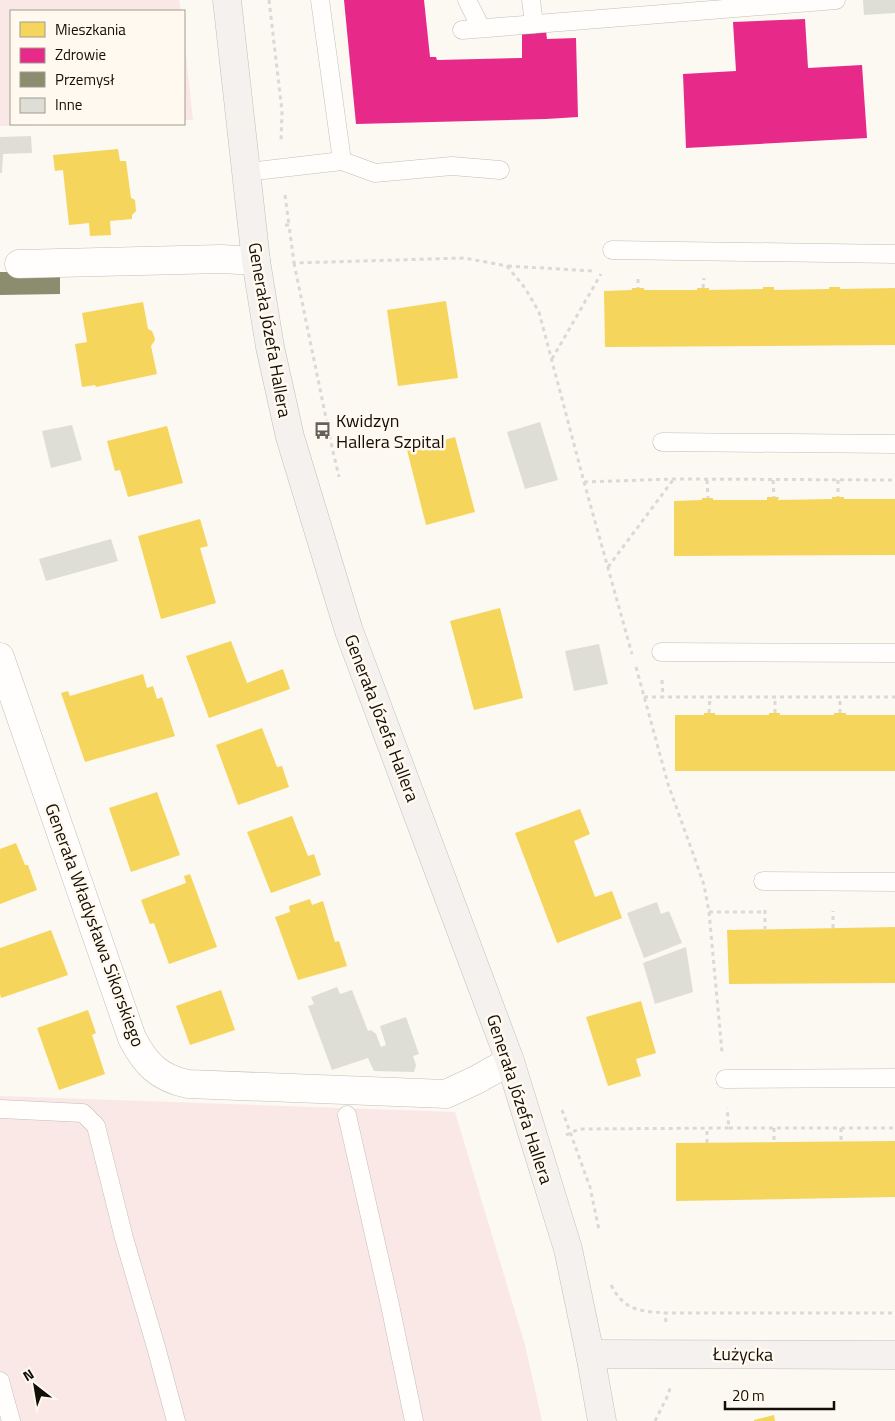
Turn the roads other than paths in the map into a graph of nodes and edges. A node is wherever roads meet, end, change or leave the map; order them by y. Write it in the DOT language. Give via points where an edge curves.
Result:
graph roads {
  1 [pos="227,0"];
  2 [pos="320,0"];
  3 [pos="467,0"];
  4 [pos="531,0"];
  5 [pos="836,0"];
  6 [pos="766,3"];
  7 [pos="534,24"];
  8 [pos="481,28"];
  9 [pos="462,30"];
  10 [pos="342,161"];
  11 [pos="500,170"];
  12 [pos="247,172"];
  13 [pos="612,250"];
  14 [pos="895,254"];
  15 [pos="256,261"];
  16 [pos="19,264"];
  17 [pos="662,442"];
  18 [pos="895,444"];
  19 [pos="661,652"];
  20 [pos="895,653"];
  21 [pos="0,656"];
  22 [pos="763,881"];
  23 [pos="895,882"];
  24 [pos="510,1061"];
  25 [pos="895,1078"];
  26 [pos="725,1079"];
  27 [pos="0,1109"];
  28 [pos="347,1115"];
  29 [pos="590,1354"];
  30 [pos="895,1355"];
  31 [pos="0,1382"];
  32 [pos="11,1421"];
  33 [pos="176,1421"];
  34 [pos="414,1421"];
  35 [pos="602,1421"];
  1 -- 12 [label="street, Generała Józefa Hallera"];
  2 -- 10 [label="lane"];
  3 -- 8 [label="lane"];
  4 -- 7 [label="lane"];
  5 -- 6 [label="lane"];
  6 -- 7 [label="lane"];
  7 -- 8 [label="lane"];
  8 -- 9 [label="lane"];
  10 -- 11 [label="lane" via="375,173 452,166"];
  10 -- 12 [label="lane"];
  12 -- 15 [label="street, Generała Józefa Hallera"];
  13 -- 14 [label="lane"];
  15 -- 16 [label="street"];
  15 -- 24 [label="street, Generała Józefa Hallera" via="270,347 290,437 348,631"];
  17 -- 18 [label="lane"];
  19 -- 20 [label="lane"];
  21 -- 24 [label="street, Generała Władysława Sikorskiego" via="132,1038 159,1074 188,1084 446,1094"];
  22 -- 23 [label="lane"];
  24 -- 29 [label="street, Generała Józefa Hallera" via="568,1249"];
  25 -- 26 [label="lane"];
  27 -- 33 [label="lane" via="83,1113 96,1126"];
  28 -- 34 [label="lane"];
  29 -- 30 [label="street, Łużycka"];
  29 -- 35 [label="street, Generała Józefa Hallera"];
  31 -- 32 [label="lane"];
}
